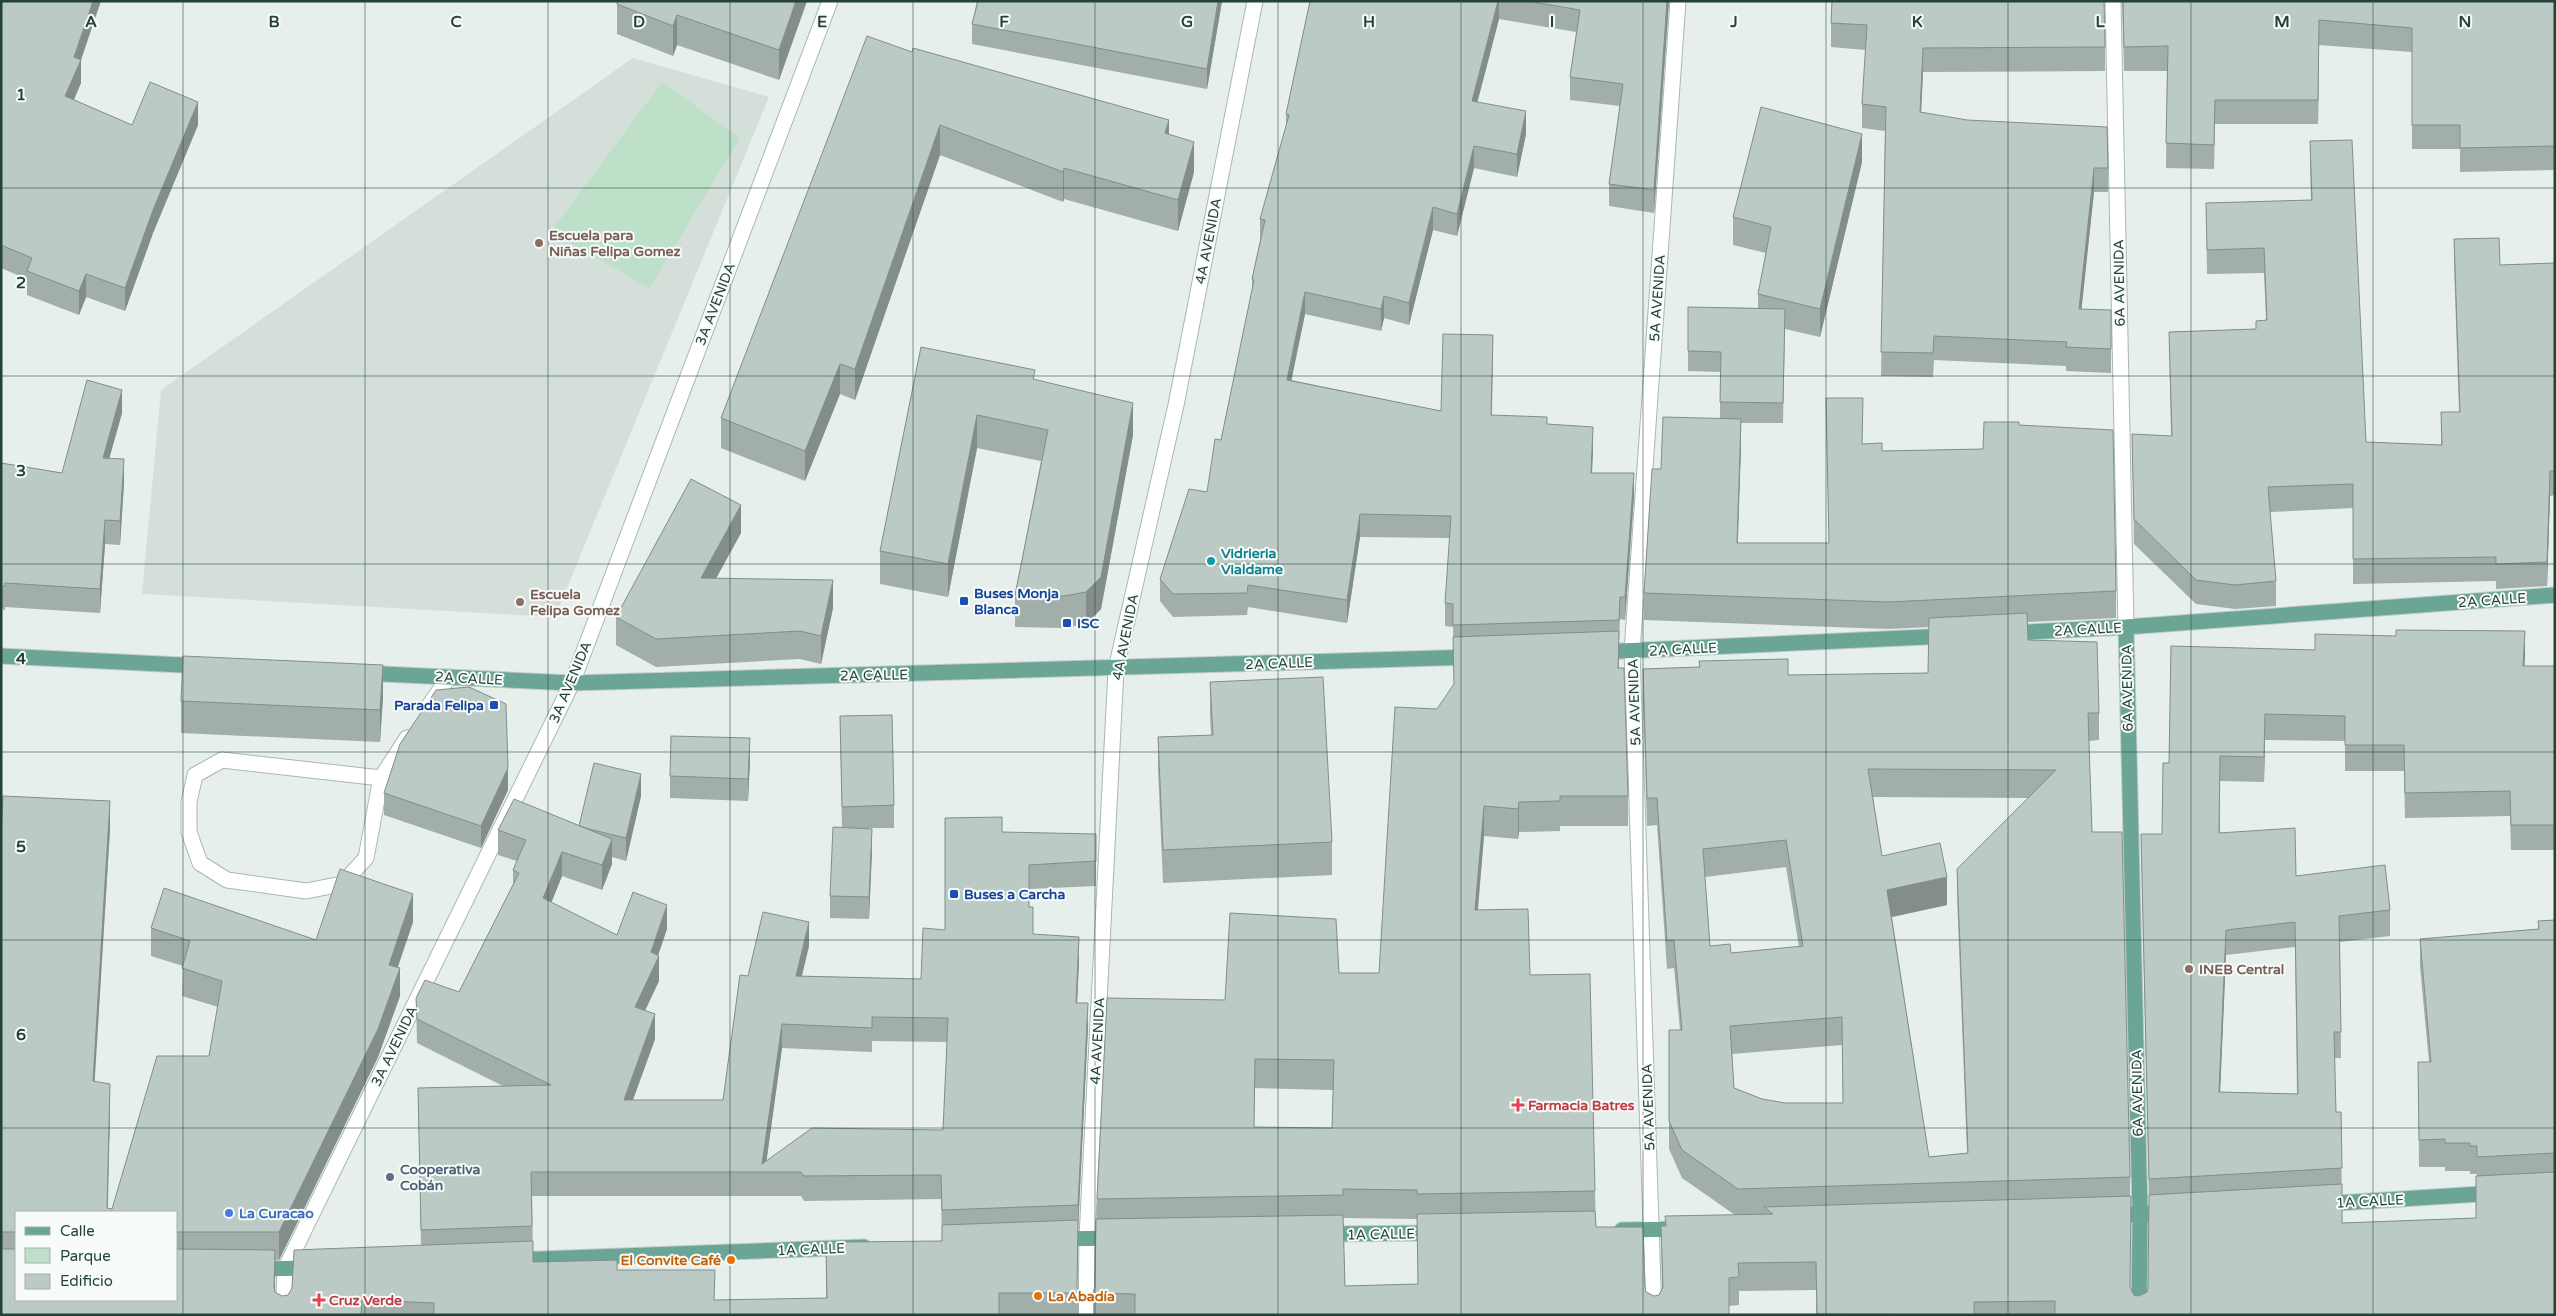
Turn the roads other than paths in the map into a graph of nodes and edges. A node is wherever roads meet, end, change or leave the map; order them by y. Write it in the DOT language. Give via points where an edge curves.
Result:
graph roads {
  1 [pos="830,1"];
  2 [pos="1255,1"];
  3 [pos="1678,1"];
  4 [pos="2113,1"];
  5 [pos="2555,595"];
  6 [pos="2126,627"];
  7 [pos="1997,633"];
  8 [pos="1968,635"];
  9 [pos="1632,651"];
  10 [pos="1582,653"];
  11 [pos="1,656"];
  12 [pos="1493,656"];
  13 [pos="220,666"];
  14 [pos="1116,669"];
  15 [pos="349,672"];
  16 [pos="449,677"];
  17 [pos="572,683"];
  18 [pos="381,778"];
  19 [pos="2515,1192"];
  20 [pos="2308,1204"];
  21 [pos="2180,1212"];
  22 [pos="2140,1214"];
  23 [pos="2101,1216"];
  24 [pos="1692,1228"];
  25 [pos="1653,1229"];
  26 [pos="1603,1230"];
  27 [pos="1454,1232"];
  28 [pos="1306,1235"];
  29 [pos="1137,1237"];
  30 [pos="1087,1238"];
  31 [pos="1038,1240"];
  32 [pos="879,1246"];
  33 [pos="503,1260"];
  34 [pos="324,1267"];
  35 [pos="236,1269"];
  36 [pos="285,1269"];
  37 [pos="283,1315"];
  38 [pos="1086,1315"];
  39 [pos="1654,1315"];
  40 [pos="2139,1315"];
  1 -- 17 [label="street, 3A AVENIDA"];
  2 -- 14 [label="street, 4A AVENIDA" via="1176,405"];
  3 -- 9 [label="street, 5A AVENIDA"];
  4 -- 6 [label="street, 6A AVENIDA"];
  5 -- 6 [label="main road, 2A CALLE"];
  6 -- 7 [label="main road, 2A CALLE"];
  6 -- 22 [label="main road, 6A AVENIDA"];
  8 -- 9 [label="main road, 2A CALLE"];
  9 -- 10 [label="main road, 2A CALLE"];
  9 -- 25 [label="street, 5A AVENIDA"];
  11 -- 13 [label="main road"];
  12 -- 14 [label="main road, 2A CALLE"];
  14 -- 17 [label="main road, 2A CALLE"];
  14 -- 30 [label="street, 4A AVENIDA"];
  15 -- 16 [label="main road, 2A CALLE"];
  16 -- 17 [label="main road, 2A CALLE"];
  16 -- 18 [label="street"];
  17 -- 36 [label="street, 3A AVENIDA"];
  18 -- 18 [label="street" via="366,858 342,884 306,891 226,880 200,863 190,832 189,802 196,775 222,760"];
  19 -- 20 [label="main road, 1A CALLE"];
  21 -- 22 [label="main road"];
  22 -- 23 [label="main road"];
  22 -- 40 [label="main road, 6A AVENIDA"];
  24 -- 25 [label="main road"];
  25 -- 26 [label="main road"];
  25 -- 39 [label="street, 5A AVENIDA"];
  27 -- 28 [label="main road, 1A CALLE"];
  29 -- 30 [label="main road"];
  30 -- 31 [label="main road"];
  30 -- 38 [label="street, 4A AVENIDA"];
  32 -- 33 [label="main road, 1A CALLE"];
  34 -- 36 [label="main road"];
  35 -- 36 [label="main road"];
  36 -- 37 [label="street, 3A AVENIDA"];
}
